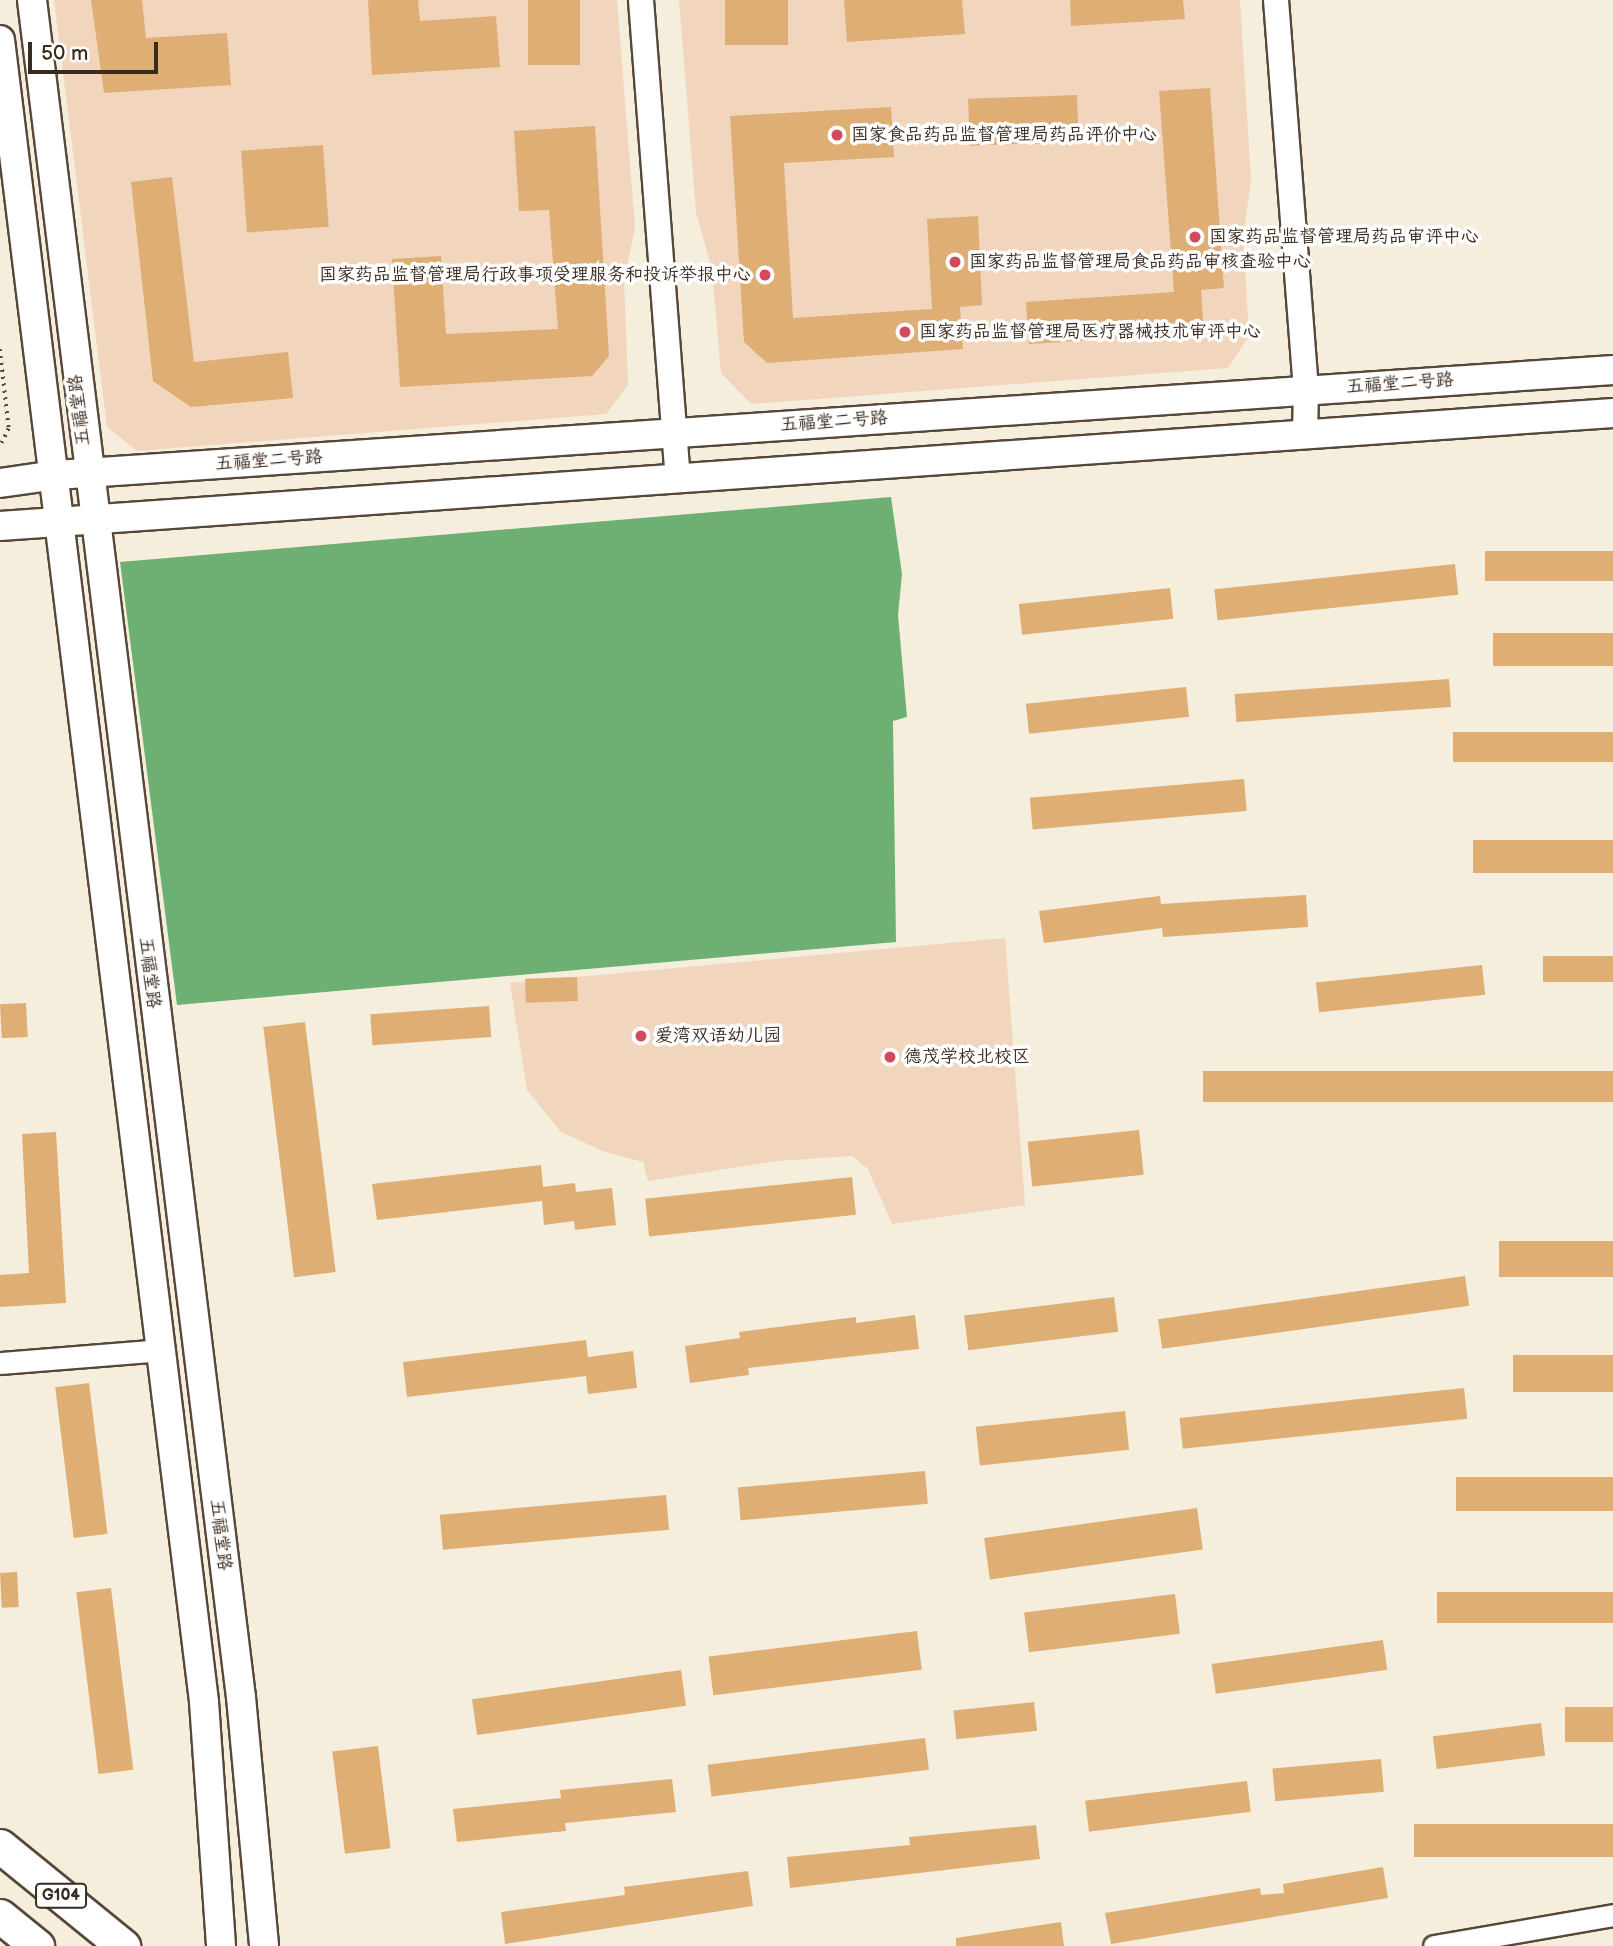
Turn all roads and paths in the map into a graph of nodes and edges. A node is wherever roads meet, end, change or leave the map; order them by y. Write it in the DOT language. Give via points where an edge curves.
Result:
graph roads {
  1 [pos="32,0"];
  2 [pos="641,0"];
  3 [pos="1276,0"];
  4 [pos="0,40"];
  5 [pos="0,349"];
  6 [pos="1613,370"];
  7 [pos="1306,390"];
  8 [pos="1613,413"];
  9 [pos="674,433"];
  10 [pos="1305,434"];
  11 [pos="0,447"];
  12 [pos="88,473"];
  13 [pos="56,475"];
  14 [pos="678,477"];
  15 [pos="0,483"];
  16 [pos="92,517"];
  17 [pos="60,520"];
  18 [pos="0,526"];
  19 [pos="161,1350"];
  20 [pos="0,1363"];
  21 [pos="0,1846"];
  22 [pos="1613,1915"];
  23 [pos="0,1916"];
  24 [pos="37,1946"];
  25 [pos="123,1946"];
  26 [pos="221,1946"];
  27 [pos="264,1946"];
  28 [pos="1434,1946"];
  1 -- 12 [label="main road, 五福堂路"];
  2 -- 9 [label="street"];
  3 -- 7 [label="street"];
  4 -- 13 [label="main road, 五福堂路"];
  5 -- 11 [label="path" via="9,429"];
  6 -- 7 [label="main road, 五福堂二号路"];
  7 -- 9 [label="main road, 五福堂二号路"];
  7 -- 10 [label="street"];
  8 -- 10 [label="main road"];
  9 -- 12 [label="main road, 五福堂二号路"];
  9 -- 14 [label="street"];
  10 -- 14 [label="main road"];
  12 -- 13 [label="main road, 五福堂二号路"];
  12 -- 16 [label="main road, 五福堂路"];
  13 -- 15 [label="main road, 五福堂二号路"];
  13 -- 17 [label="main road, 五福堂路"];
  14 -- 16 [label="main road"];
  16 -- 17 [label="main road"];
  16 -- 27 [label="main road, 五福堂路" via="241,1697"];
  17 -- 18 [label="main road"];
  17 -- 19 [label="main road, 五福堂路"];
  19 -- 20 [label="street"];
  19 -- 26 [label="main road, 五福堂路" via="204,1702"];
  21 -- 25 [label="highway, G104"];
  22 -- 28 [label="street"];
  23 -- 24 [label="highway"];
}
